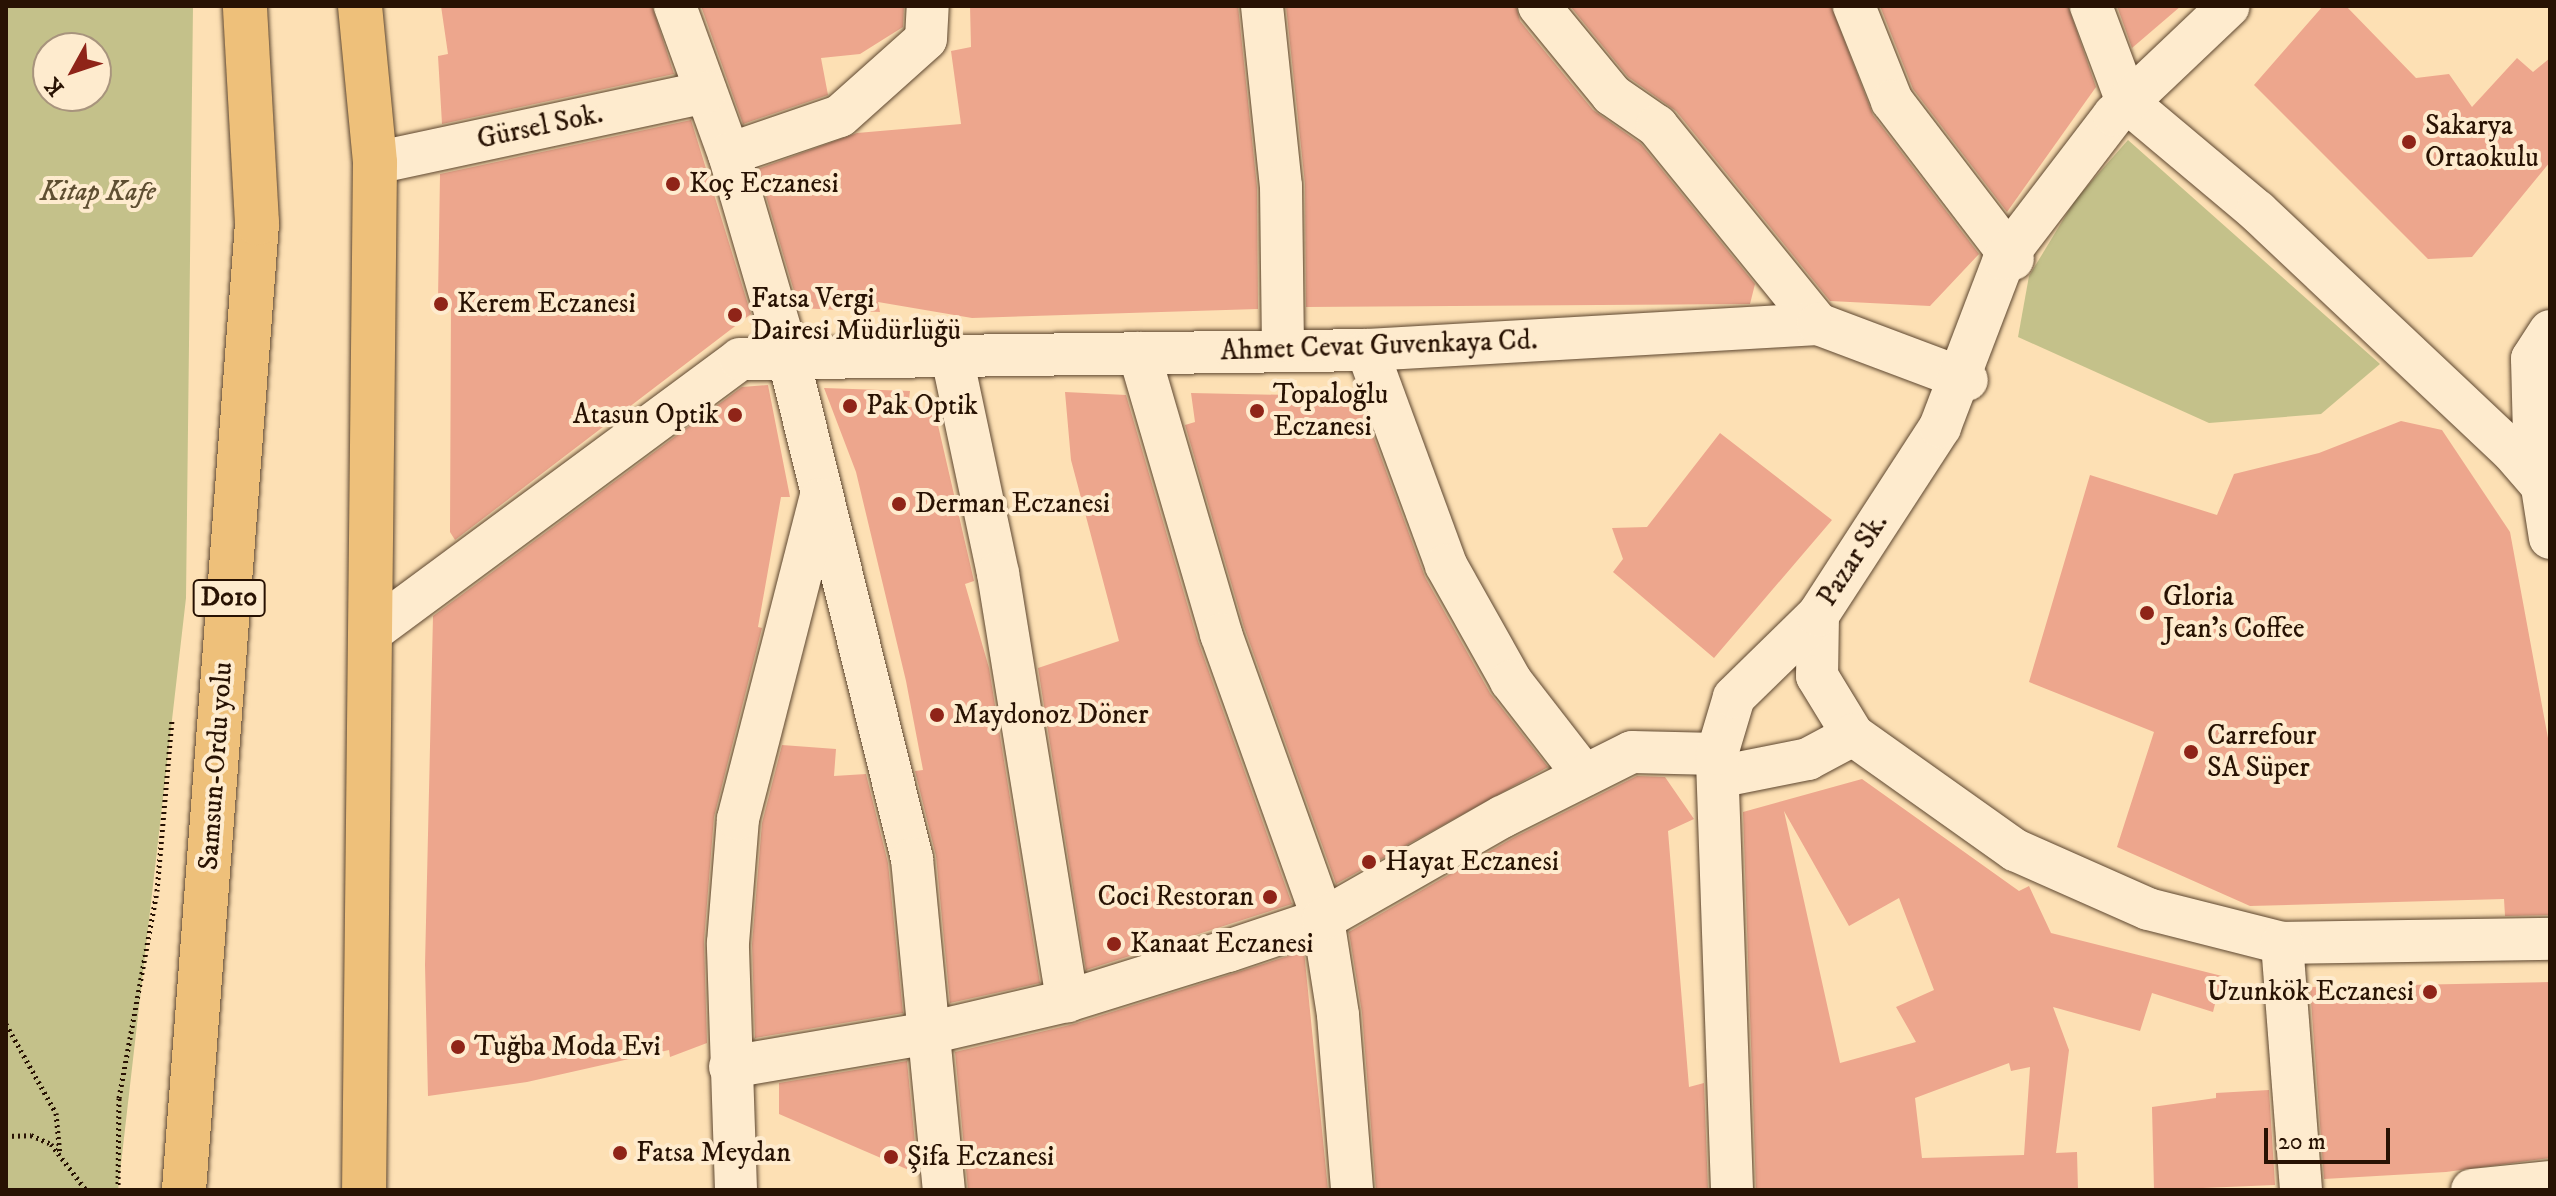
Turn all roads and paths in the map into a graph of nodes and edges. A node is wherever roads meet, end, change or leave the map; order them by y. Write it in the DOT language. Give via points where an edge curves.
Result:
graph roads {
  1 [pos="245,6"];
  2 [pos="360,6"];
  3 [pos="675,6"];
  4 [pos="928,6"];
  5 [pos="1262,6"];
  6 [pos="1539,6"];
  7 [pos="1854,6"];
  8 [pos="2091,6"];
  9 [pos="2229,6"];
  10 [pos="2241,6"];
  11 [pos="705,92"];
  12 [pos="2130,104"];
  13 [pos="729,154"];
  14 [pos="375,163"];
  15 [pos="2011,256"];
  16 [pos="1818,324"];
  17 [pos="2550,331"];
  18 [pos="1283,350"];
  19 [pos="1367,350"];
  20 [pos="1139,353"];
  21 [pos="788,356"];
  22 [pos="952,357"];
  23 [pos="1963,378"];
  24 [pos="2542,486"];
  25 [pos="822,494"];
  26 [pos="2550,538"];
  27 [pos="1818,621"];
  28 [pos="370,633"];
  29 [pos="173,706"];
  30 [pos="1853,735"];
  31 [pos="1717,766"];
  32 [pos="1584,775"];
  33 [pos="1323,919"];
  34 [pos="2550,939"];
  35 [pos="2282,943"];
  36 [pos="1067,1001"];
  37 [pos="6,1024"];
  38 [pos="929,1033"];
  39 [pos="730,1067"];
  40 [pos="6,1136"];
  41 [pos="60,1155"];
  42 [pos="2550,1182"];
  43 [pos="86,1190"];
  44 [pos="118,1190"];
  45 [pos="184,1190"];
  46 [pos="364,1190"];
  47 [pos="736,1190"];
  48 [pos="944,1190"];
  49 [pos="1352,1190"];
  50 [pos="1732,1190"];
  51 [pos="2301,1190"];
  52 [pos="2472,1190"];
  1 -- 45 [label="highway, Samsun-Ordu yolu / D010" via="257,223"];
  2 -- 14 [label="highway"];
  3 -- 11 [label="street"];
  4 -- 13 [label="street" via="926,39 840,116"];
  5 -- 18 [label="street" via="1281,186"];
  6 -- 16 [label="street" via="1612,95 1657,126"];
  7 -- 15 [label="street" via="1892,101"];
  8 -- 12 [label="street"];
  9 -- 12 [label="street, Pazar Sk."];
  10 -- 12 [label="street"];
  11 -- 13 [label="street"];
  11 -- 14 [label="street, Gürsel Sok."];
  12 -- 15 [label="street, Pazar Sk."];
  12 -- 24 [label="street" via="2257,211 2510,449"];
  13 -- 21 [label="street"];
  14 -- 28 [label="highway"];
  15 -- 23 [label="street, Pazar Sk."];
  16 -- 19 [label="street, Ahmet Cevat Guvenkaya Cd."];
  16 -- 23 [label="street, Ahmet Cevat Guvenkaya Cd."];
  17 -- 24 [label="street" via="2532,359"];
  18 -- 19 [label="street, Ahmet Cevat Guvenkaya Cd."];
  18 -- 20 [label="street, Ahmet Cevat Guvenkaya Cd."];
  19 -- 32 [label="street" via="1446,565 1511,681"];
  20 -- 22 [label="street, Ahmet Cevat Guvenkaya Cd."];
  20 -- 33 [label="street" via="1221,634"];
  21 -- 22 [label="street, Ahmet Cevat Guvenkaya Cd."];
  21 -- 25 [label="street"];
  21 -- 28 [label="street, Ahmet Cevat Guvenkaya Cd." via="740,359"];
  22 -- 36 [label="street" via="998,573"];
  23 -- 27 [label="street, Pazar Sk." via="1940,427"];
  24 -- 26 [label="street"];
  25 -- 38 [label="street" via="912,859"];
  25 -- 39 [label="street" via="738,819 728,943"];
  27 -- 30 [label="street" via="1817,676"];
  27 -- 31 [label="street, Pazar Sk." via="1734,697"];
  28 -- 46 [label="highway"];
  29 -- 44 [label="path" via="157,891 119,1098"];
  30 -- 31 [label="street" via="1808,759"];
  30 -- 35 [label="street" via="2015,850 2148,909"];
  31 -- 32 [label="street" via="1632,752"];
  31 -- 50 [label="street, Pazar Sk."];
  32 -- 33 [label="street"];
  33 -- 36 [label="street"];
  33 -- 49 [label="street"];
  34 -- 35 [label="street"];
  35 -- 51 [label="street"];
  36 -- 38 [label="street"];
  37 -- 41 [label="path" via="56,1113"];
  38 -- 39 [label="street"];
  38 -- 48 [label="street"];
  39 -- 47 [label="street"];
  40 -- 41 [label="path" via="31,1135"];
  41 -- 43 [label="path"];
  42 -- 52 [label="street"];
}
